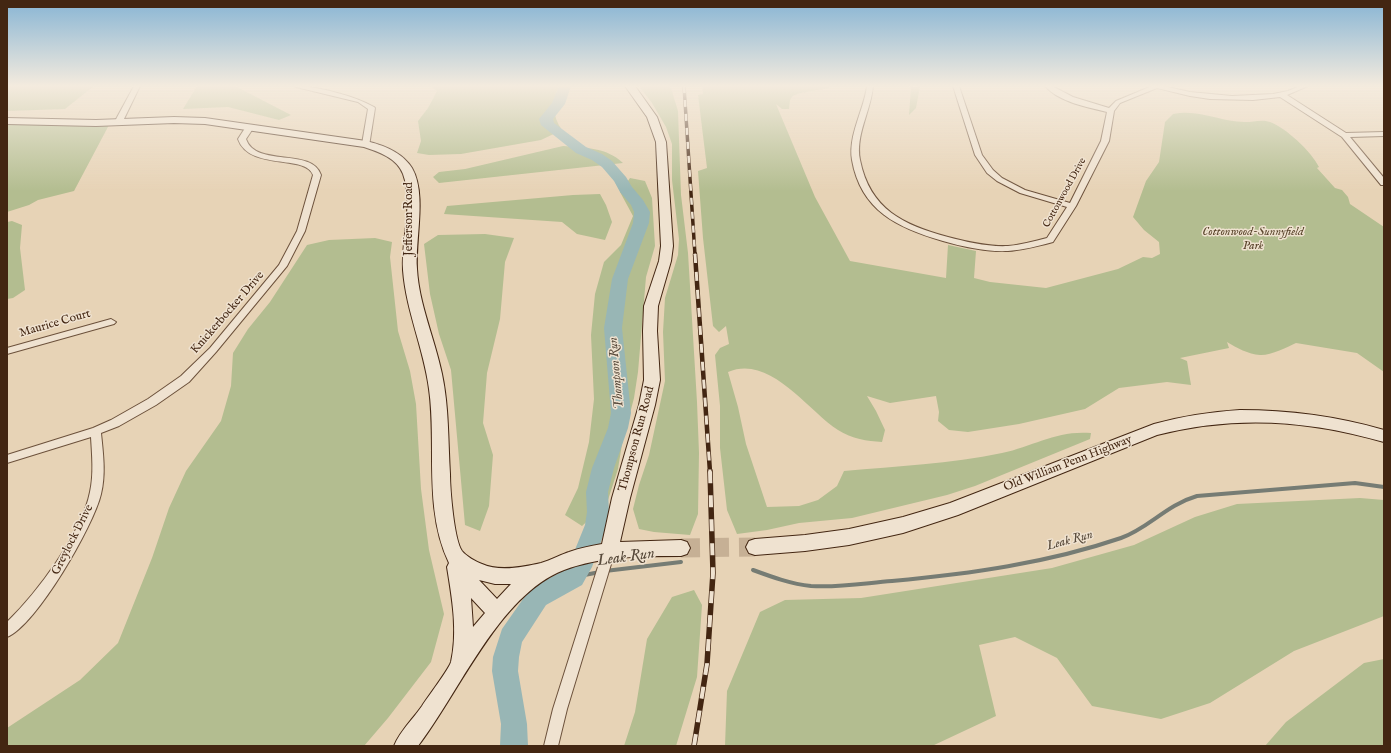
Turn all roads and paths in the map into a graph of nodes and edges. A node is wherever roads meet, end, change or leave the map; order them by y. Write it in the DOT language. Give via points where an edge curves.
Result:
graph roads {
  1 [pos="15,121"];
  2 [pos="163,121"];
  3 [pos="200,121"];
  4 [pos="370,121"];
  5 [pos="653,121"];
  6 [pos="862,121"];
  7 [pos="967,121"];
  8 [pos="1109,121"];
  9 [pos="1323,121"];
  10 [pos="118,123"];
  11 [pos="250,127"];
  12 [pos="1384,134"];
  13 [pos="1344,135"];
  14 [pos="366,144"];
  15 [pos="1384,183"];
  16 [pos="1072,206"];
  17 [pos="110,322"];
  18 [pos="7,351"];
  19 [pos="96,431"];
  20 [pos="1384,436"];
  21 [pos="7,459"];
  22 [pos="755,547"];
  23 [pos="681,548"];
  24 [pos="454,554"];
  25 [pos="603,555"];
  26 [pos="552,566"];
  27 [pos="497,612"];
  28 [pos="7,631"];
  29 [pos="457,669"];
  30 [pos="405,746"];
  31 [pos="550,746"];
  1 -- 10 [label="street, Jefferson Road"];
  2 -- 10 [label="street, Jefferson Road"];
  3 -- 11 [label="street, Jefferson Road"];
  4 -- 14 [label="street"];
  5 -- 25 [label="street, Thompson Run Road" via="661,142 667,246 651,306 652,380"];
  6 -- 16 [label="street, Cottonwood Drive" via="855,149 856,160 866,188 876,205 895,222 920,233 959,243 996,248 1023,247 1050,240"];
  7 -- 16 [label="street" via="977,151 991,173 1006,184"];
  8 -- 16 [label="street, Cottonwood Drive" via="1105,141"];
  9 -- 13 [label="street"];
  11 -- 14 [label="street, Jefferson Road"];
  11 -- 19 [label="street, Knickerbocker Drive" via="242,139 243,146 249,151 304,163 313,167 316,172 317,178 294,246 276,277 185,379 140,410"];
  12 -- 13 [label="street"];
  13 -- 15 [label="street"];
  14 -- 24 [label="street, Jefferson Road" via="381,149 399,160 406,166 412,183 410,269 438,390 443,498"];
  17 -- 18 [label="street, Maurice Court"];
  19 -- 21 [label="street, Knickerbocker Drive"];
  19 -- 28 [label="street, Greylock Drive" via="97,487 84,524 51,582"];
  20 -- 22 [label="street, Old William Penn Highway" via="1340,425 1290,418 1226,416 1188,421 1154,430 952,510 903,526 849,537"];
  23 -- 25 [label="street"];
  24 -- 26 [label="street" via="474,570 499,576 516,576"];
  24 -- 27 [label="street, Jefferson Road" via="465,577"];
  24 -- 29 [label="street" via="464,629 464,641"];
  25 -- 26 [label="street" via="572,559"];
  25 -- 31 [label="street, Thompson Run Road" via="600,582"];
  26 -- 27 [label="street" via="532,578"];
  27 -- 29 [label="street"];
  29 -- 30 [label="street"];
}
